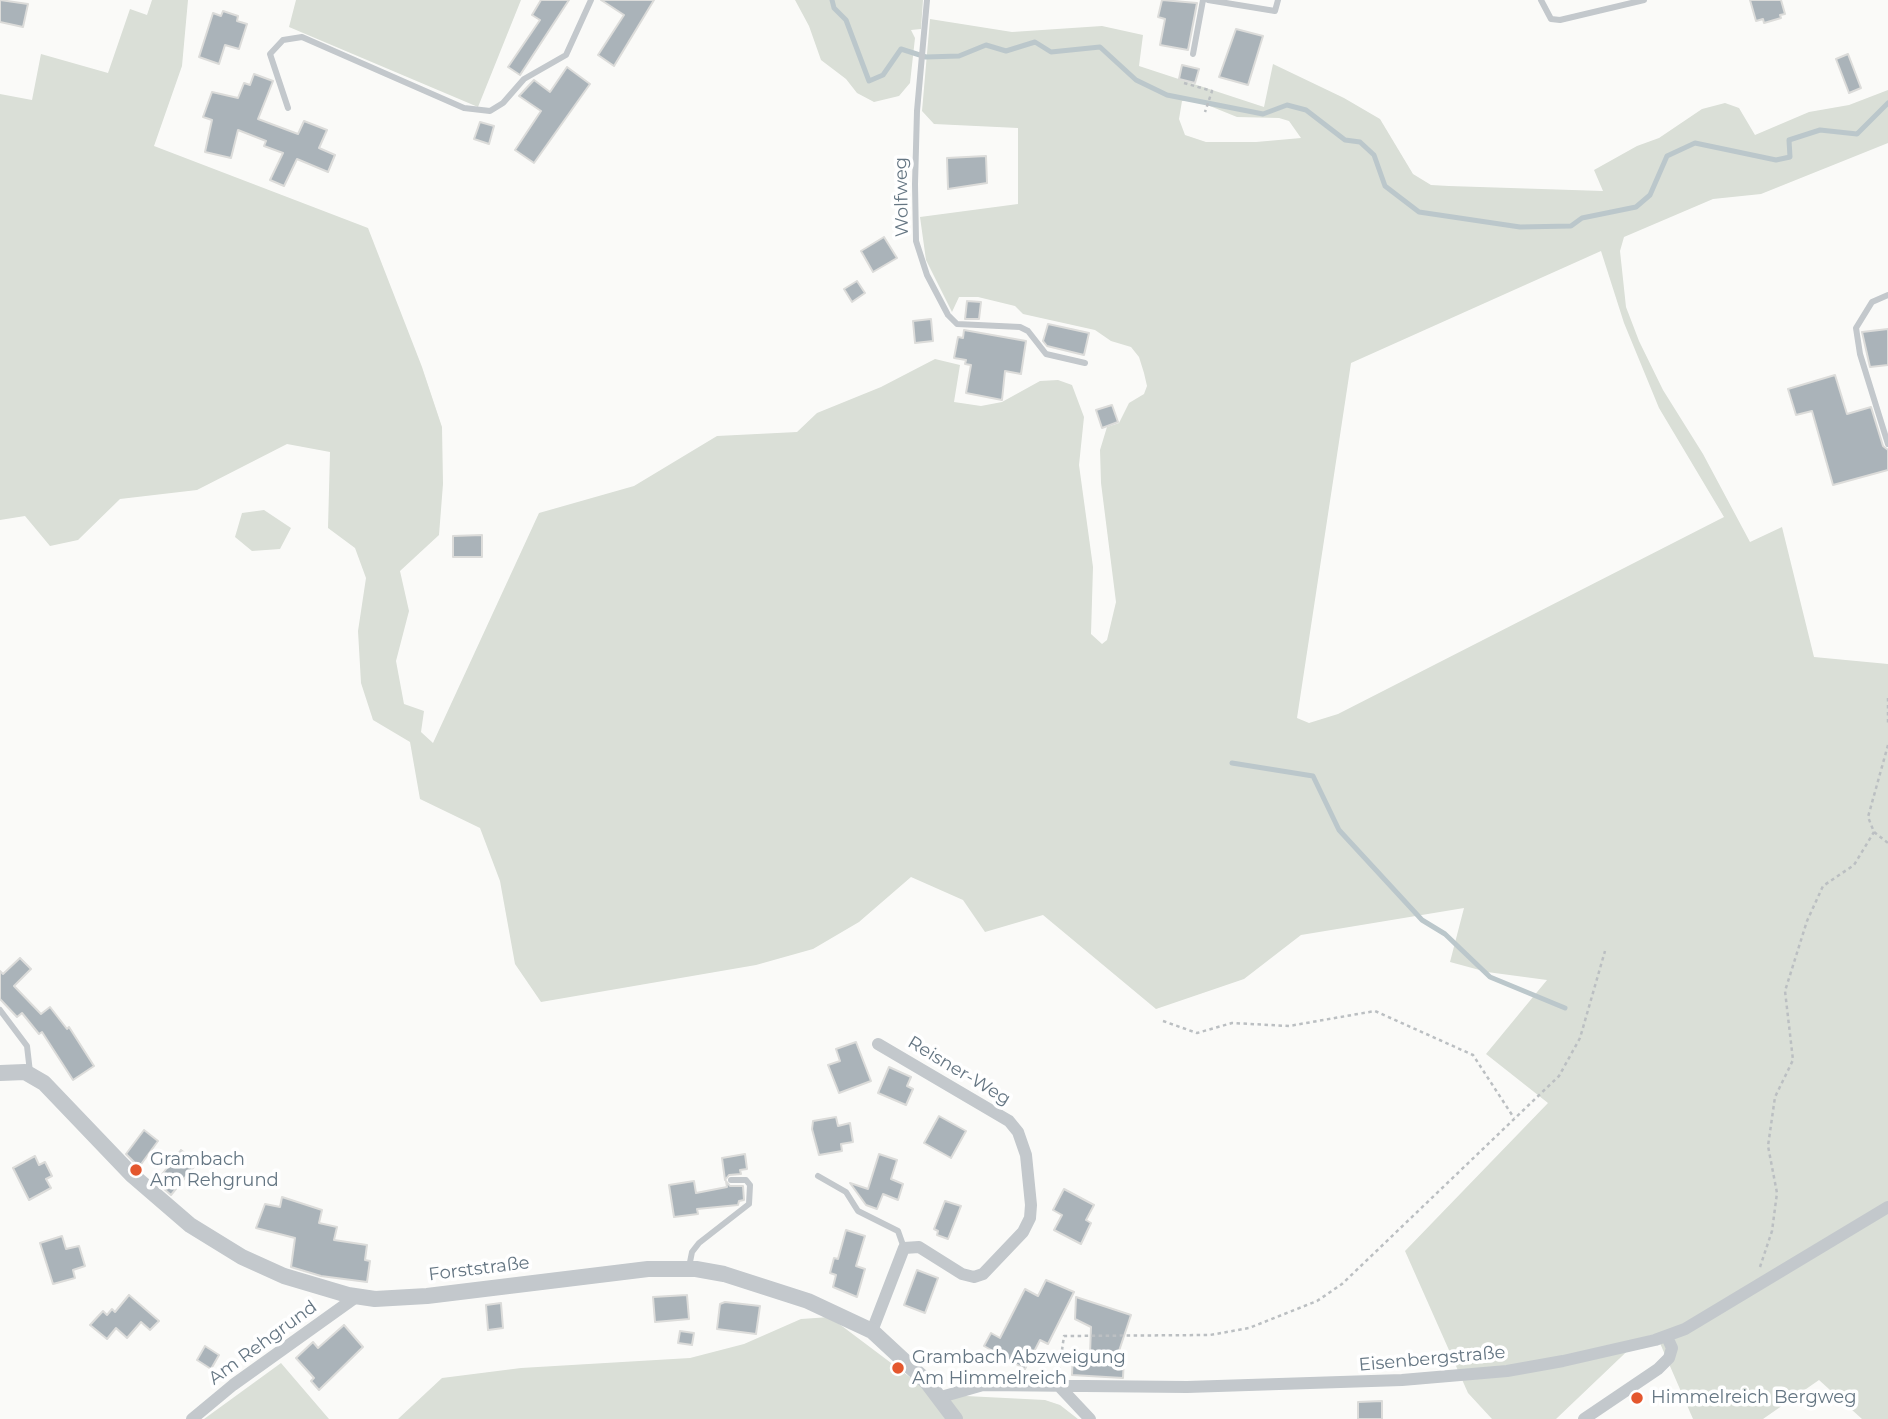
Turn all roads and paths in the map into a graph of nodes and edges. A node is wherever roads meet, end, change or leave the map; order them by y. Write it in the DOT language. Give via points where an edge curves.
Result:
graph roads {
  1 [pos="591,0"];
  2 [pos="927,0"];
  3 [pos="1206,0"];
  4 [pos="1278,0"];
  5 [pos="1541,0"];
  6 [pos="1644,0"];
  7 [pos="1193,54"];
  8 [pos="1184,83"];
  9 [pos="288,107"];
  10 [pos="1205,112"];
  11 [pos="1888,295"];
  12 [pos="1085,363"];
  13 [pos="1888,444"];
  14 [pos="1888,698"];
  15 [pos="1888,726"];
  16 [pos="1888,745"];
  17 [pos="1874,832"];
  18 [pos="1888,843"];
  19 [pos="1605,951"];
  20 [pos="0,1010"];
  21 [pos="1163,1021"];
  22 [pos="878,1044"];
  23 [pos="0,1073"];
  24 [pos="32,1075"];
  25 [pos="1514,1118"];
  26 [pos="818,1176"];
  27 [pos="731,1180"];
  28 [pos="1888,1207"];
  29 [pos="904,1248"];
  30 [pos="689,1269"];
  31 [pos="1752,1289"];
  32 [pos="356,1297"];
  33 [pos="872,1331"];
  34 [pos="1667,1337"];
  35 [pos="1058,1385"];
  36 [pos="941,1397"];
  37 [pos="192,1419"];
  38 [pos="955,1419"];
  39 [pos="1090,1419"];
  40 [pos="1584,1419"];
  1 -- 9 [label="lane" via="566,55 524,79 490,111 464,108 302,37 283,40 270,54"];
  2 -- 12 [label="lane, Wolfweg" via="916,111 915,208 916,241 927,275 957,324 1020,327 1046,354"];
  3 -- 4 [label="lane" via="1275,11"];
  3 -- 7 [label="lane"];
  5 -- 6 [label="lane" via="1551,19 1560,20"];
  8 -- 10 [label="path" via="1212,91"];
  11 -- 13 [label="lane" via="1872,302 1856,328"];
  14 -- 15 [label="path"];
  16 -- 17 [label="path" via="1868,817"];
  17 -- 18 [label="path"];
  17 -- 31 [label="path" via="1854,865 1823,886 1785,992 1793,1060 1775,1097 1768,1146 1777,1193 1772,1231"];
  19 -- 25 [label="path" via="1580,1038 1559,1076"];
  20 -- 24 [label="lane" via="27,1046"];
  21 -- 25 [label="path" via="1197,1033 1232,1023 1289,1026 1375,1011 1473,1055"];
  22 -- 29 [label="street, Reisner-Weg" via="1009,1121 1026,1155 1030,1218 1023,1232 983,1274 962,1274 919,1247"];
  23 -- 24 [label="street"];
  24 -- 32 [label="street, Forststraße" via="54,1092 132,1175 190,1225 262,1267"];
  25 -- 35 [label="path" via="1342,1284 1317,1301 1249,1328 1210,1335 1064,1336"];
  26 -- 29 [label="lane" via="846,1192 858,1211 898,1231"];
  27 -- 30 [label="lane" via="746,1180 749,1204 699,1243"];
  28 -- 31 [label="street, Eisenbergstraße"];
  29 -- 33 [label="street"];
  30 -- 32 [label="street, Forststraße" via="579,1275 408,1297"];
  30 -- 33 [label="street, Forststraße" via="753,1281"];
  31 -- 34 [label="street, Eisenbergstraße"];
  32 -- 37 [label="street, Am Rehgrund"];
  33 -- 36 [label="street, Forststraße"];
  34 -- 35 [label="street, Eisenbergstraße" via="1507,1371 1402,1380 1186,1387"];
  34 -- 40 [label="street" via="1672,1348 1658,1369"];
  35 -- 36 [label="street, Eisenbergstraße" via="983,1385"];
  35 -- 39 [label="street"];
  36 -- 38 [label="street, Forststraße"];
}
